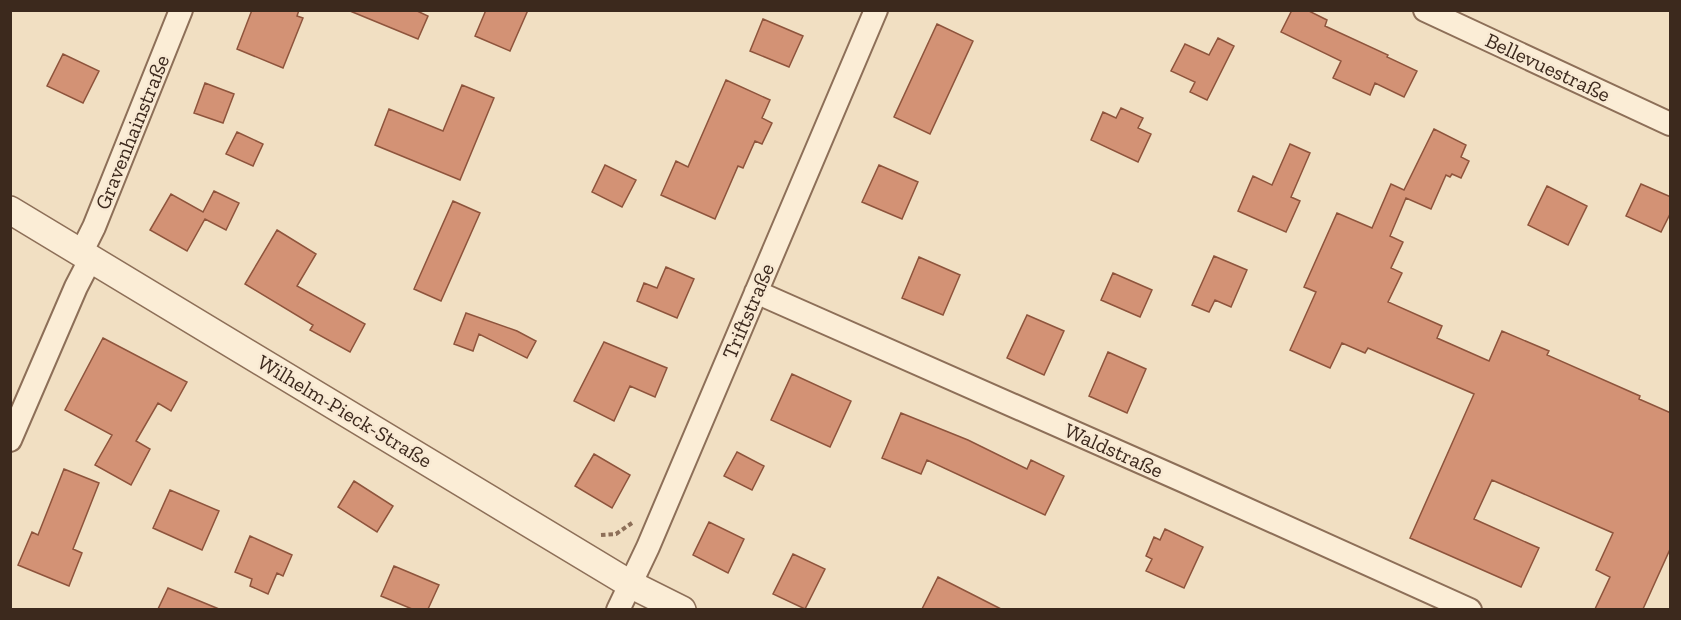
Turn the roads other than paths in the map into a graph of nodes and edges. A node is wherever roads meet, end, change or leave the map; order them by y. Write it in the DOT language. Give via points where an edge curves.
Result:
graph roads {
  1 [pos="181,10"];
  2 [pos="876,10"];
  3 [pos="1425,10"];
  4 [pos="1671,124"];
  5 [pos="10,210"];
  6 [pos="87,255"];
  7 [pos="756,292"];
  8 [pos="10,440"];
  9 [pos="630,584"];
  10 [pos="618,609"];
  11 [pos="682,609"];
  12 [pos="1470,609"];
  1 -- 6 [label="street, Gravenhainstraße" via="94,227"];
  2 -- 7 [label="street, Triftstraße"];
  3 -- 4 [label="street, Bellevuestraße"];
  5 -- 6 [label="street, Wilhelm-Pieck-Straße"];
  6 -- 8 [label="street, Gravenhainstraße"];
  6 -- 9 [label="street, Wilhelm-Pieck-Straße"];
  7 -- 9 [label="street, Triftstraße"];
  7 -- 12 [label="street, Waldstraße"];
  9 -- 10 [label="street, Triftstraße"];
  9 -- 11 [label="street, Wilhelm-Pieck-Straße"];
}
